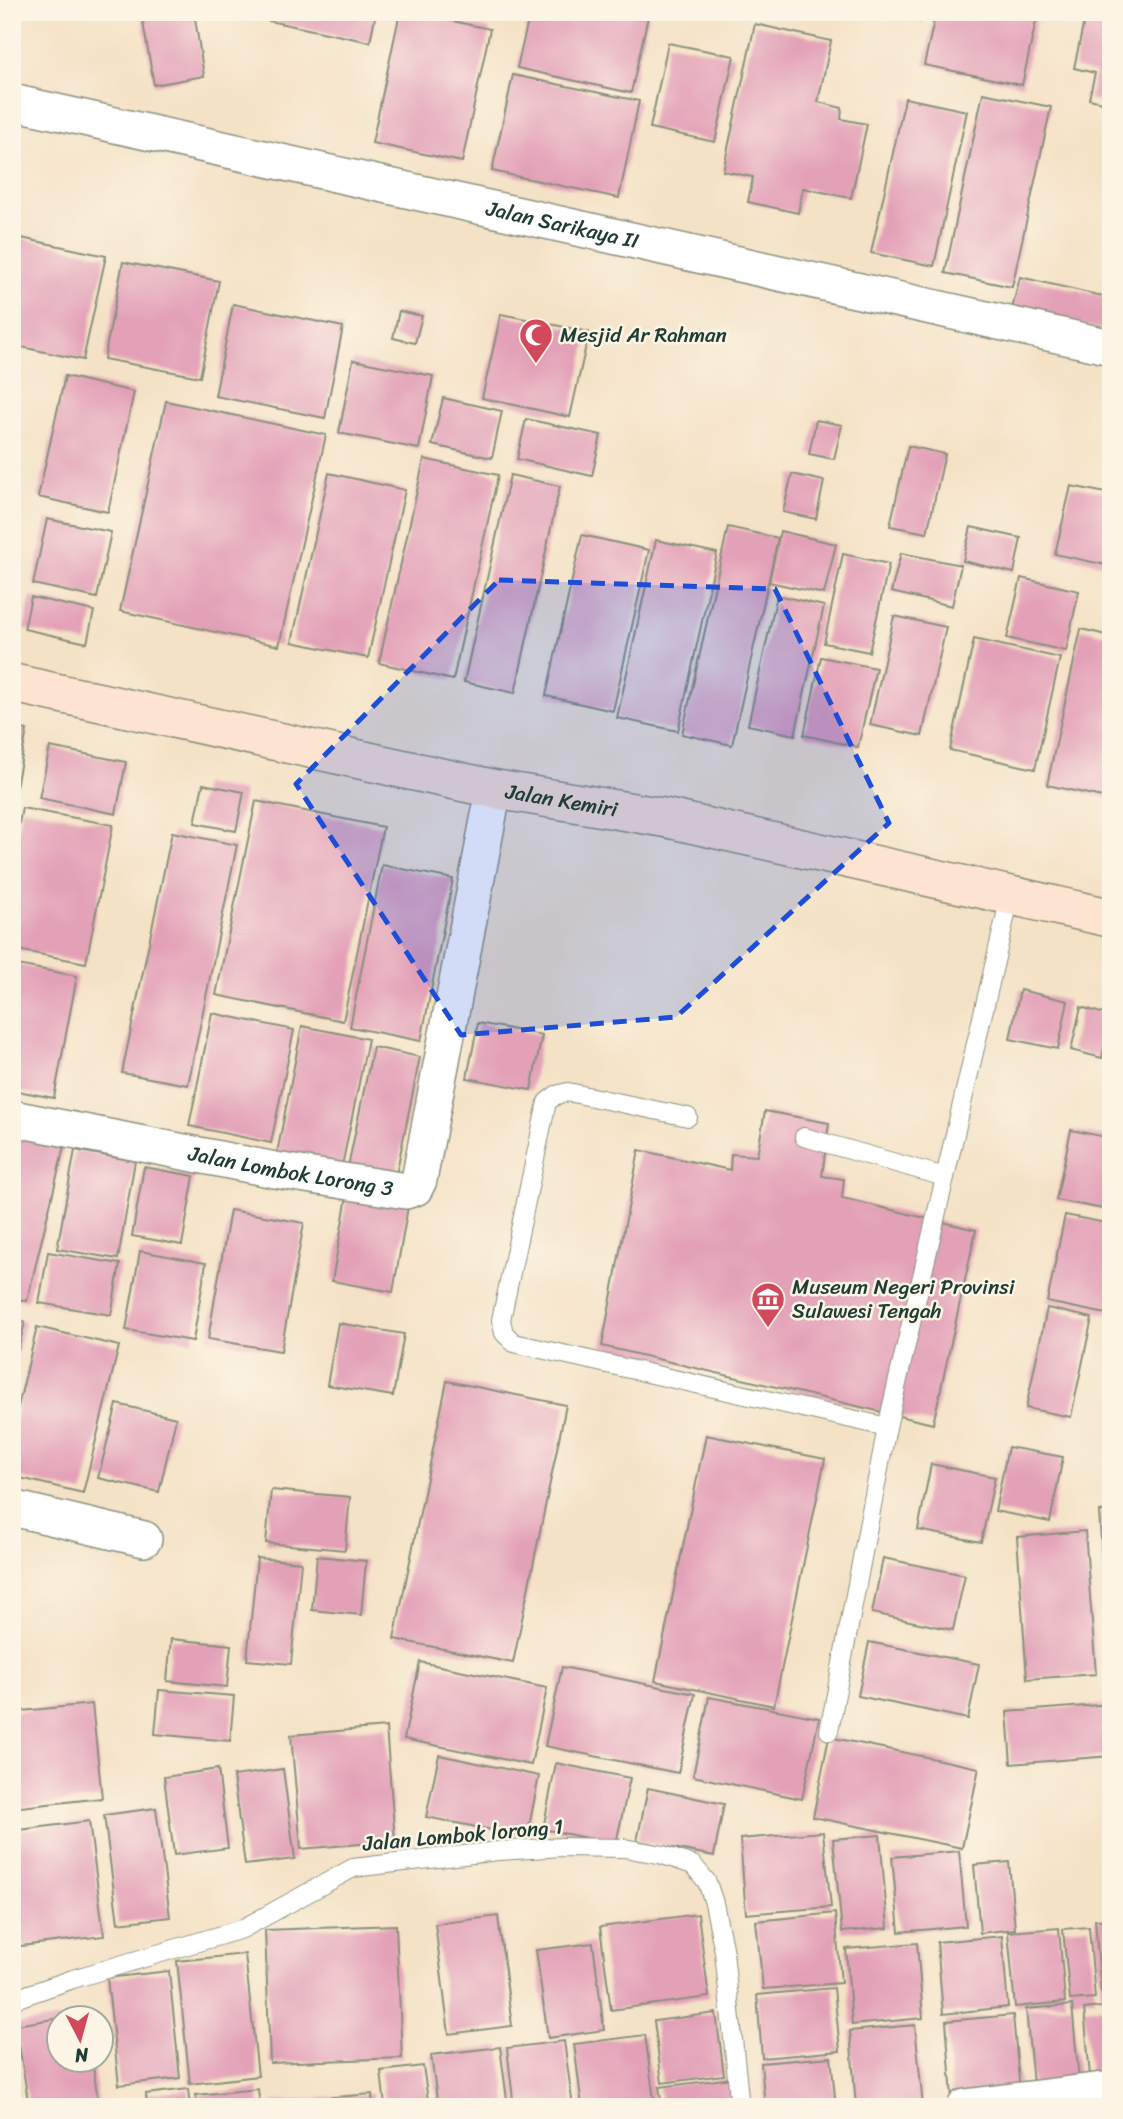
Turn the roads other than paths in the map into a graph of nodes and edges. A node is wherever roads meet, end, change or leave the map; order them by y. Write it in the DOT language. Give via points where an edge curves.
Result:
graph roads {
  1 [pos="12,102"];
  2 [pos="1111,346"];
  3 [pos="12,683"];
  4 [pos="494,789"];
  5 [pos="1010,897"];
  6 [pos="1111,918"];
  7 [pos="688,1117"];
  8 [pos="12,1118"];
  9 [pos="804,1137"];
  10 [pos="945,1177"];
  11 [pos="887,1427"];
  12 [pos="12,1508"];
  13 [pos="144,1539"];
  14 [pos="829,1731"];
  15 [pos="12,2000"];
  16 [pos="1111,2089"];
  17 [pos="740,2107"];
  18 [pos="965,2107"];
  1 -- 2 [label="street, Jalan Sarikaya II"];
  3 -- 4 [label="street, Jalan Kemiri"];
  4 -- 5 [label="street, Jalan Kemiri" via="666,818"];
  4 -- 8 [label="street, Jalan Lombok Lorong 3" via="415,1188 406,1191 275,1170"];
  5 -- 6 [label="street, Jalan Kemiri"];
  5 -- 10 [label="lane"];
  7 -- 11 [label="lane" via="568,1092 547,1102 501,1320 504,1333 514,1343"];
  9 -- 10 [label="lane"];
  10 -- 11 [label="lane"];
  11 -- 14 [label="lane"];
  12 -- 13 [label="street"];
  15 -- 17 [label="lane, Jalan Lombok lorong 1" via="242,1929 353,1868 498,1851 624,1848 693,1864 707,1882 724,1952"];
  16 -- 18 [label="street"];
}
